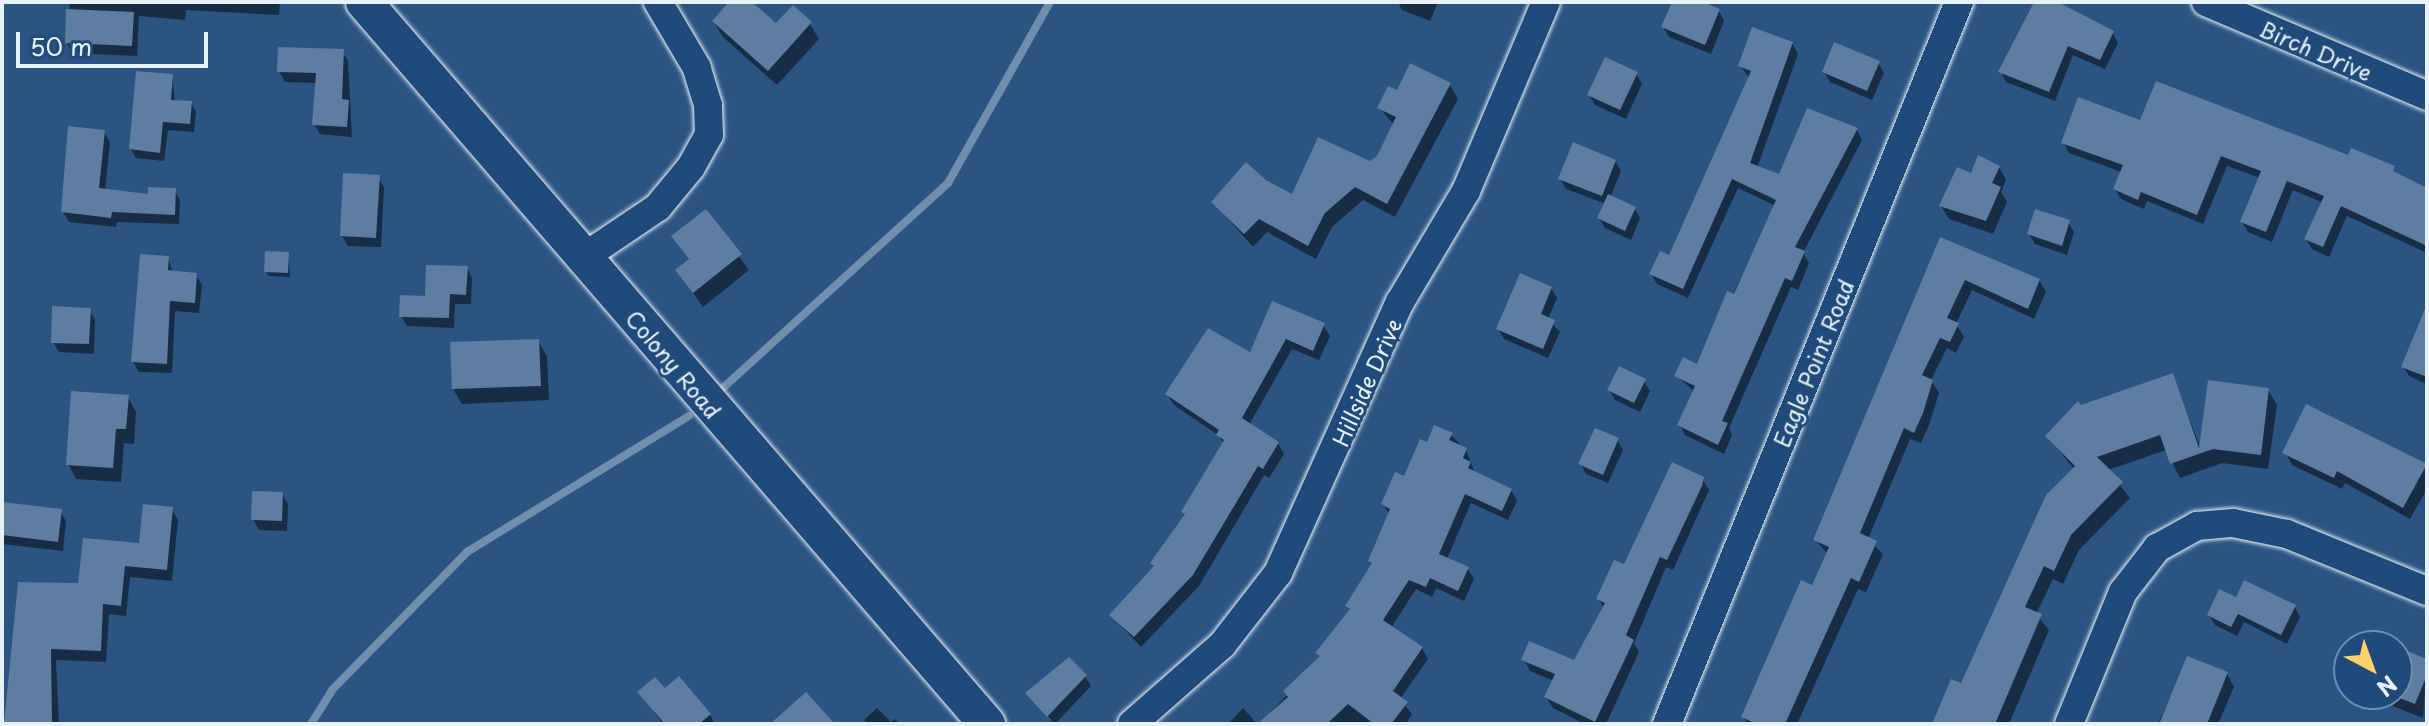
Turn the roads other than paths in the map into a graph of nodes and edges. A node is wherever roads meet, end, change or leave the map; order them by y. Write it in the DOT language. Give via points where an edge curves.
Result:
graph roads {
  1 [pos="364,2"];
  2 [pos="658,2"];
  3 [pos="1546,2"];
  4 [pos="1959,2"];
  5 [pos="2206,2"];
  6 [pos="2427,96"];
  7 [pos="584,257"];
  8 [pos="2427,591"];
  9 [pos="987,724"];
  10 [pos="1132,724"];
  11 [pos="1667,724"];
  12 [pos="2069,724"];
  1 -- 7 [label="street, Colony Road"];
  2 -- 7 [label="street" via="697,68 708,105 709,135 658,207"];
  3 -- 10 [label="street, Hillside Drive" via="1466,191 1400,302 1278,573 1222,645"];
  4 -- 11 [label="street, Eagle Point Road"];
  5 -- 6 [label="street, Birch Drive"];
  7 -- 9 [label="street, Colony Road"];
  8 -- 12 [label="street" via="2287,534 2242,524 2197,526 2157,548 2123,592"];
}
